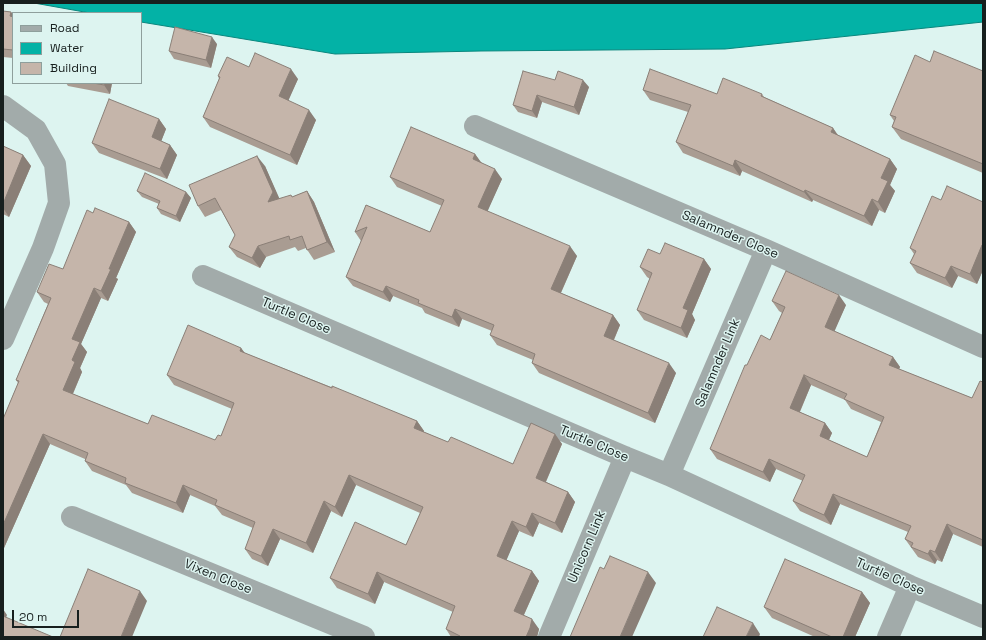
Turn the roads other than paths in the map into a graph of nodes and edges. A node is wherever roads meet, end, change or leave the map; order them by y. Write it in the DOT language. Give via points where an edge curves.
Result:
graph roads {
  1 [pos="3,106"];
  2 [pos="475,126"];
  3 [pos="766,250"];
  4 [pos="203,276"];
  5 [pos="3,339"];
  6 [pos="983,347"];
  7 [pos="625,457"];
  8 [pos="669,475"];
  9 [pos="72,517"];
  10 [pos="910,586"];
  11 [pos="983,618"];
  12 [pos="364,637"];
  13 [pos="549,637"];
  14 [pos="888,637"];
  1 -- 5 [label="street" via="36,130 55,164 59,203"];
  2 -- 3 [label="street, Salamnder Close"];
  3 -- 6 [label="street, Salamnder Close"];
  3 -- 8 [label="street, Salamnder Link"];
  4 -- 7 [label="street, Turtle Close"];
  7 -- 8 [label="street, Turtle Close"];
  7 -- 13 [label="street, Unicorn Link"];
  8 -- 10 [label="street, Turtle Close"];
  9 -- 12 [label="street, Vixen Close"];
  10 -- 11 [label="street, Turtle Close"];
  10 -- 14 [label="street"];
}
